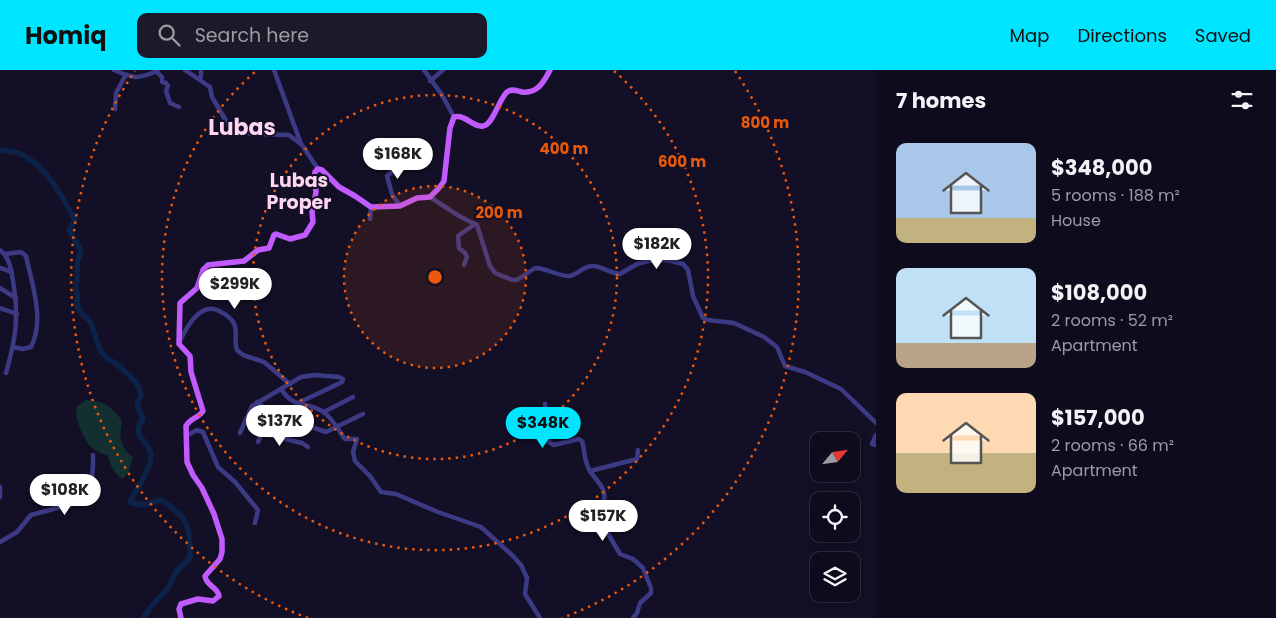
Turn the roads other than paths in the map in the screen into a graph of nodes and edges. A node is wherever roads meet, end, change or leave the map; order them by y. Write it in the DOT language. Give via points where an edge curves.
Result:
graph roads {
  1 [pos="114,70"];
  2 [pos="185,70"];
  3 [pos="201,70"];
  4 [pos="274,70"];
  5 [pos="424,70"];
  6 [pos="443,70"];
  7 [pos="550,70"];
  8 [pos="157,71"];
  9 [pos="125,76"];
  10 [pos="200,79"];
  11 [pos="430,81"];
  12 [pos="179,107"];
  13 [pos="115,109"];
  14 [pos="454,117"];
  15 [pos="302,145"];
  16 [pos="416,164"];
  17 [pos="318,169"];
  18 [pos="430,197"];
  19 [pos="400,206"];
  20 [pos="371,207"];
  21 [pos="370,219"];
  22 [pos="475,224"];
  23 [pos="0,250"];
  24 [pos="5,254"];
  25 [pos="464,265"];
  26 [pos="0,268"];
  27 [pos="12,272"];
  28 [pos="0,288"];
  29 [pos="16,298"];
  30 [pos="0,308"];
  31 [pos="17,314"];
  32 [pos="179,344"];
  33 [pos="13,347"];
  34 [pos="6,373"];
  35 [pos="290,384"];
  36 [pos="281,389"];
  37 [pos="353,397"];
  38 [pos="257,402"];
  39 [pos="297,404"];
  40 [pos="545,404"];
  41 [pos="324,412"];
  42 [pos="271,413"];
  43 [pos="363,414"];
  44 [pos="876,423"];
  45 [pos="338,427"];
  46 [pos="240,433"];
  47 [pos="262,433"];
  48 [pos="186,436"];
  49 [pos="876,436"];
  50 [pos="258,442"];
  51 [pos="876,445"];
  52 [pos="308,447"];
  53 [pos="638,450"];
  54 [pos="94,455"];
  55 [pos="590,471"];
  56 [pos="62,482"];
  57 [pos="0,486"];
  58 [pos="78,494"];
  59 [pos="0,497"];
  60 [pos="255,523"];
  61 [pos="0,542"];
  62 [pos="181,618"];
  63 [pos="540,618"];
  64 [pos="633,618"];
  1 -- 9 [label="street"];
  2 -- 10 [label="street"];
  3 -- 10 [label="street"];
  4 -- 15 [label="street"];
  5 -- 11 [label="street"];
  6 -- 11 [label="street"];
  7 -- 14 [label="main road" via="546,80 535,90 505,93 489,123 484,126"];
  8 -- 9 [label="street" via="139,78"];
  8 -- 12 [label="street" via="168,86 166,92 170,103"];
  9 -- 13 [label="street" via="116,93"];
  10 -- 15 [label="street" via="210,87 212,97 230,126 252,134 289,135"];
  11 -- 14 [label="street"];
  14 -- 18 [label="main road" via="444,181"];
  15 -- 17 [label="street"];
  16 -- 19 [label="street" via="387,176 392,194"];
  17 -- 20 [label="main road"];
  17 -- 32 [label="main road" via="314,177 313,222 308,232 290,239 276,234 269,248 258,250 244,261 204,267 197,288 180,303"];
  18 -- 19 [label="main road" via="416,198"];
  18 -- 22 [label="street"];
  19 -- 20 [label="main road"];
  20 -- 21 [label="street"];
  22 -- 25 [label="street" via="458,236 459,248 467,257"];
  22 -- 44 [label="street" via="492,270 512,280 535,268 568,276 589,266 620,274 648,261 667,260 683,264 688,270 693,296 703,318 734,323 764,337 777,346 785,366 841,389"];
  23 -- 24 [label="street"];
  24 -- 27 [label="street"];
  24 -- 33 [label="street" via="21,252 26,256 38,318 31,347 23,350"];
  26 -- 27 [label="street"];
  27 -- 29 [label="street"];
  28 -- 29 [label="street"];
  29 -- 31 [label="street"];
  30 -- 31 [label="street"];
  31 -- 33 [label="street"];
  32 -- 35 [label="street" via="196,316 214,308 226,314 235,326 237,350 264,362"];
  32 -- 48 [label="main road" via="190,356 191,372 203,408 201,414 188,423"];
  33 -- 34 [label="street"];
  35 -- 36 [label="street"];
  35 -- 39 [label="street" via="306,376 343,379"];
  36 -- 38 [label="street"];
  36 -- 39 [label="street"];
  37 -- 41 [label="street"];
  38 -- 42 [label="street"];
  38 -- 46 [label="street" via="250,409"];
  39 -- 41 [label="street"];
  40 -- 55 [label="street" via="549,442 560,444 580,439"];
  41 -- 45 [label="street"];
  42 -- 45 [label="street" via="326,432"];
  42 -- 47 [label="street"];
  43 -- 45 [label="street"];
  45 -- 63 [label="street" via="345,439 358,440 355,461 381,492 396,494 474,524 512,555 526,574 525,594"];
  47 -- 50 [label="street"];
  47 -- 52 [label="street"];
  48 -- 60 [label="street" via="197,430 203,432 218,467 258,510"];
  48 -- 62 [label="main road" via="187,462 214,514 222,539 222,552 205,576 219,596 213,601 198,599 181,604"];
  49 -- 51 [label="street" via="872,442"];
  53 -- 55 [label="street" via="637,458"];
  54 -- 58 [label="street" via="88,485"];
  55 -- 64 [label="street" via="604,495 596,513 620,554 643,568 650,588 651,593 640,602"];
  56 -- 58 [label="street" via="67,482"];
  57 -- 59 [label="street"];
  58 -- 61 [label="street" via="72,504 31,515 17,532"];
}
